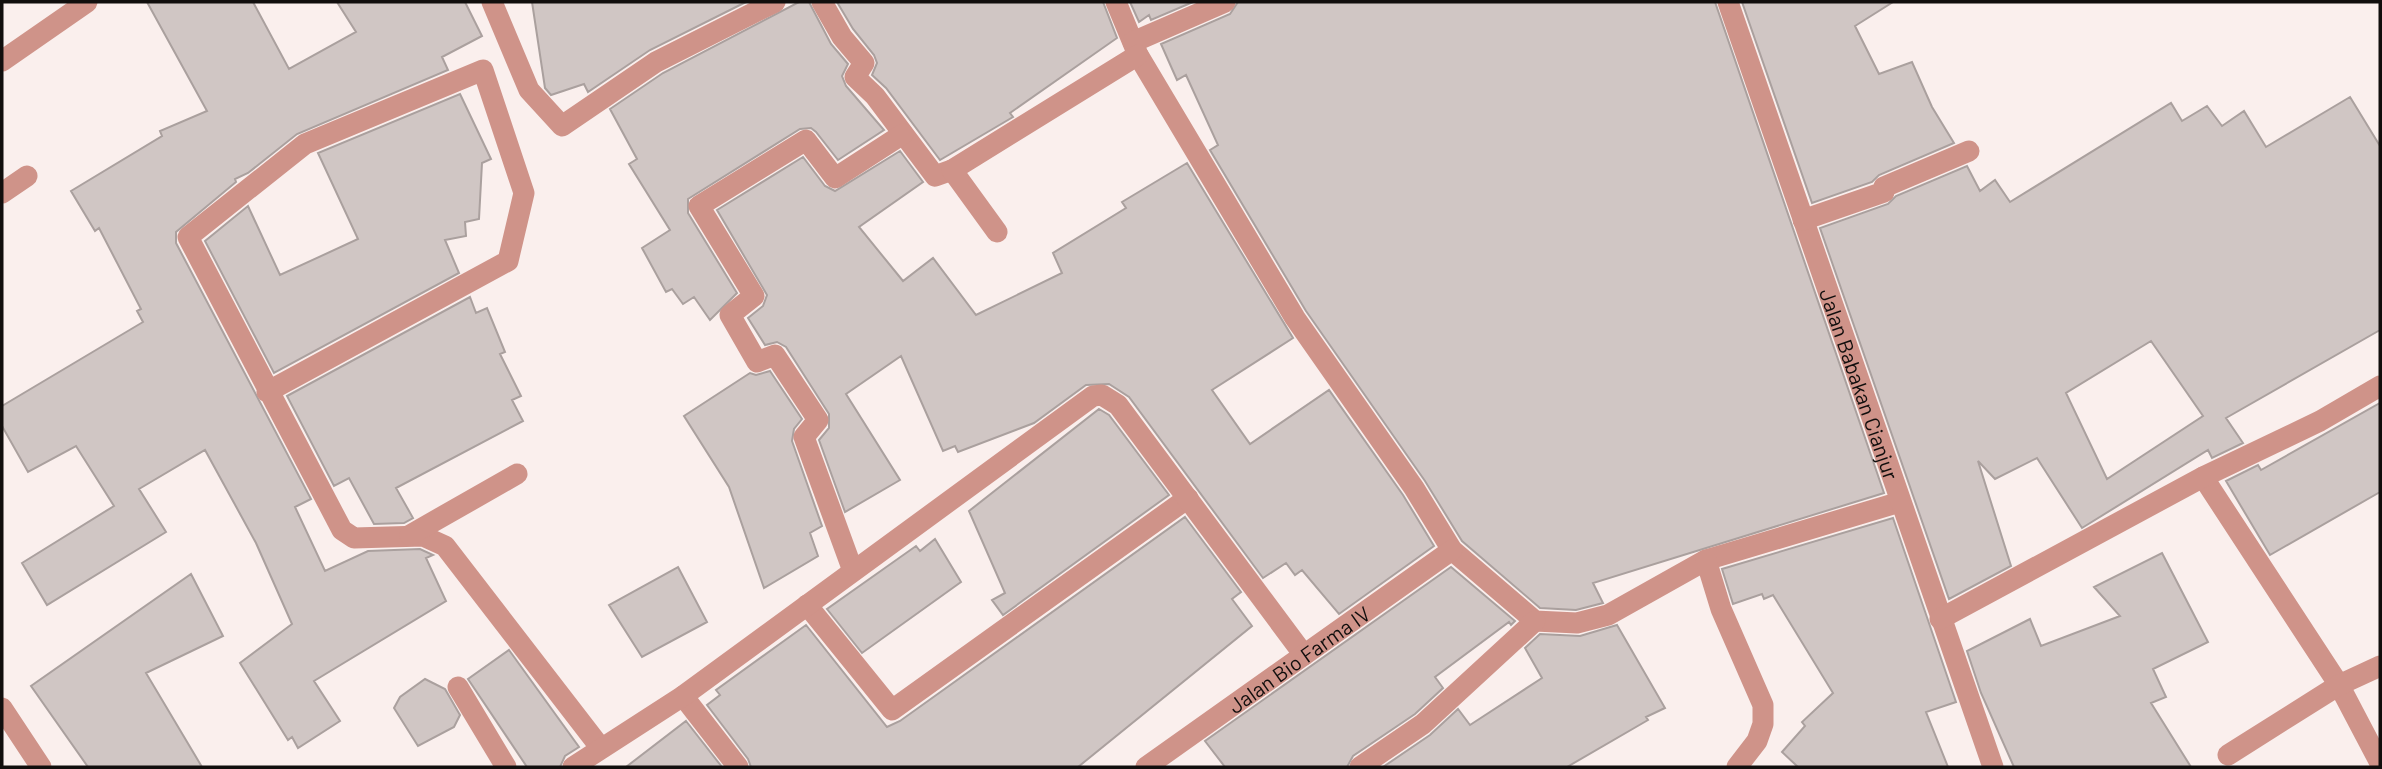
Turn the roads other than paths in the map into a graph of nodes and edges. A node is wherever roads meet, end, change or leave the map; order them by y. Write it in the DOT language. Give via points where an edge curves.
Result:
graph roads {
  1 [pos="87,2"];
  2 [pos="492,2"];
  3 [pos="775,2"];
  4 [pos="822,2"];
  5 [pos="1116,2"];
  6 [pos="1224,2"];
  7 [pos="1728,2"];
  8 [pos="1136,49"];
  9 [pos="2,61"];
  10 [pos="903,134"];
  11 [pos="1969,151"];
  12 [pos="952,170"];
  13 [pos="27,176"];
  14 [pos="2,193"];
  15 [pos="1803,220"];
  16 [pos="996,232"];
  17 [pos="2380,386"];
  18 [pos="267,392"];
  19 [pos="517,474"];
  20 [pos="2203,477"];
  21 [pos="1188,498"];
  22 [pos="1900,502"];
  23 [pos="410,535"];
  24 [pos="1452,550"];
  25 [pos="1706,560"];
  26 [pos="853,570"];
  27 [pos="807,605"];
  28 [pos="1940,619"];
  29 [pos="1535,621"];
  30 [pos="1304,655"];
  31 [pos="2380,666"];
  32 [pos="2339,685"];
  33 [pos="458,687"];
  34 [pos="683,696"];
  35 [pos="2,708"];
  36 [pos="600,747"];
  37 [pos="2228,755"];
  38 [pos="2380,763"];
  39 [pos="41,767"];
  40 [pos="506,767"];
  41 [pos="573,767"];
  42 [pos="738,767"];
  43 [pos="1146,767"];
  44 [pos="1360,767"];
  45 [pos="1737,767"];
  46 [pos="1993,767"];
  1 -- 9 [label="street"];
  2 -- 3 [label="street" via="529,90 562,126 656,62"];
  4 -- 10 [label="street" via="864,63 855,77"];
  5 -- 8 [label="street"];
  6 -- 8 [label="street"];
  7 -- 15 [label="street, Jalan Babakan Cianjur"];
  8 -- 12 [label="street"];
  8 -- 24 [label="street" via="1296,318"];
  10 -- 12 [label="street" via="935,176"];
  10 -- 26 [label="street" via="835,178 806,140 699,206 754,296 730,315 757,362 775,355 818,420 804,437"];
  11 -- 15 [label="street" via="1884,187 1884,192"];
  12 -- 16 [label="street"];
  13 -- 14 [label="street"];
  15 -- 22 [label="street, Jalan Babakan Cianjur"];
  17 -- 20 [label="street" via="2320,421"];
  18 -- 18 [label="street" via="188,237 305,144 483,70 524,193 508,261"];
  18 -- 23 [label="street" via="347,536"];
  19 -- 23 [label="street"];
  20 -- 28 [label="street"];
  20 -- 32 [label="street"];
  21 -- 26 [label="street" via="1118,405 1093,396"];
  21 -- 27 [label="street" via="892,710"];
  21 -- 30 [label="street"];
  22 -- 25 [label="street"];
  22 -- 28 [label="street, Jalan Babakan Cianjur"];
  23 -- 36 [label="street" via="445,546"];
  24 -- 29 [label="street"];
  24 -- 30 [label="street, Jalan Bio Farma IV"];
  25 -- 29 [label="street" via="1608,614 1577,623"];
  25 -- 45 [label="street" via="1721,609 1763,705 1763,724 1756,741"];
  26 -- 27 [label="street"];
  27 -- 34 [label="street"];
  28 -- 46 [label="street, Jalan Babakan Cianjur"];
  29 -- 44 [label="street" via="1423,723"];
  30 -- 43 [label="street, Jalan Bio Farma IV"];
  31 -- 32 [label="street"];
  32 -- 37 [label="street"];
  32 -- 38 [label="street"];
  33 -- 40 [label="street"];
  34 -- 36 [label="street"];
  34 -- 42 [label="street"];
  35 -- 39 [label="street"];
  36 -- 41 [label="street"];
}
